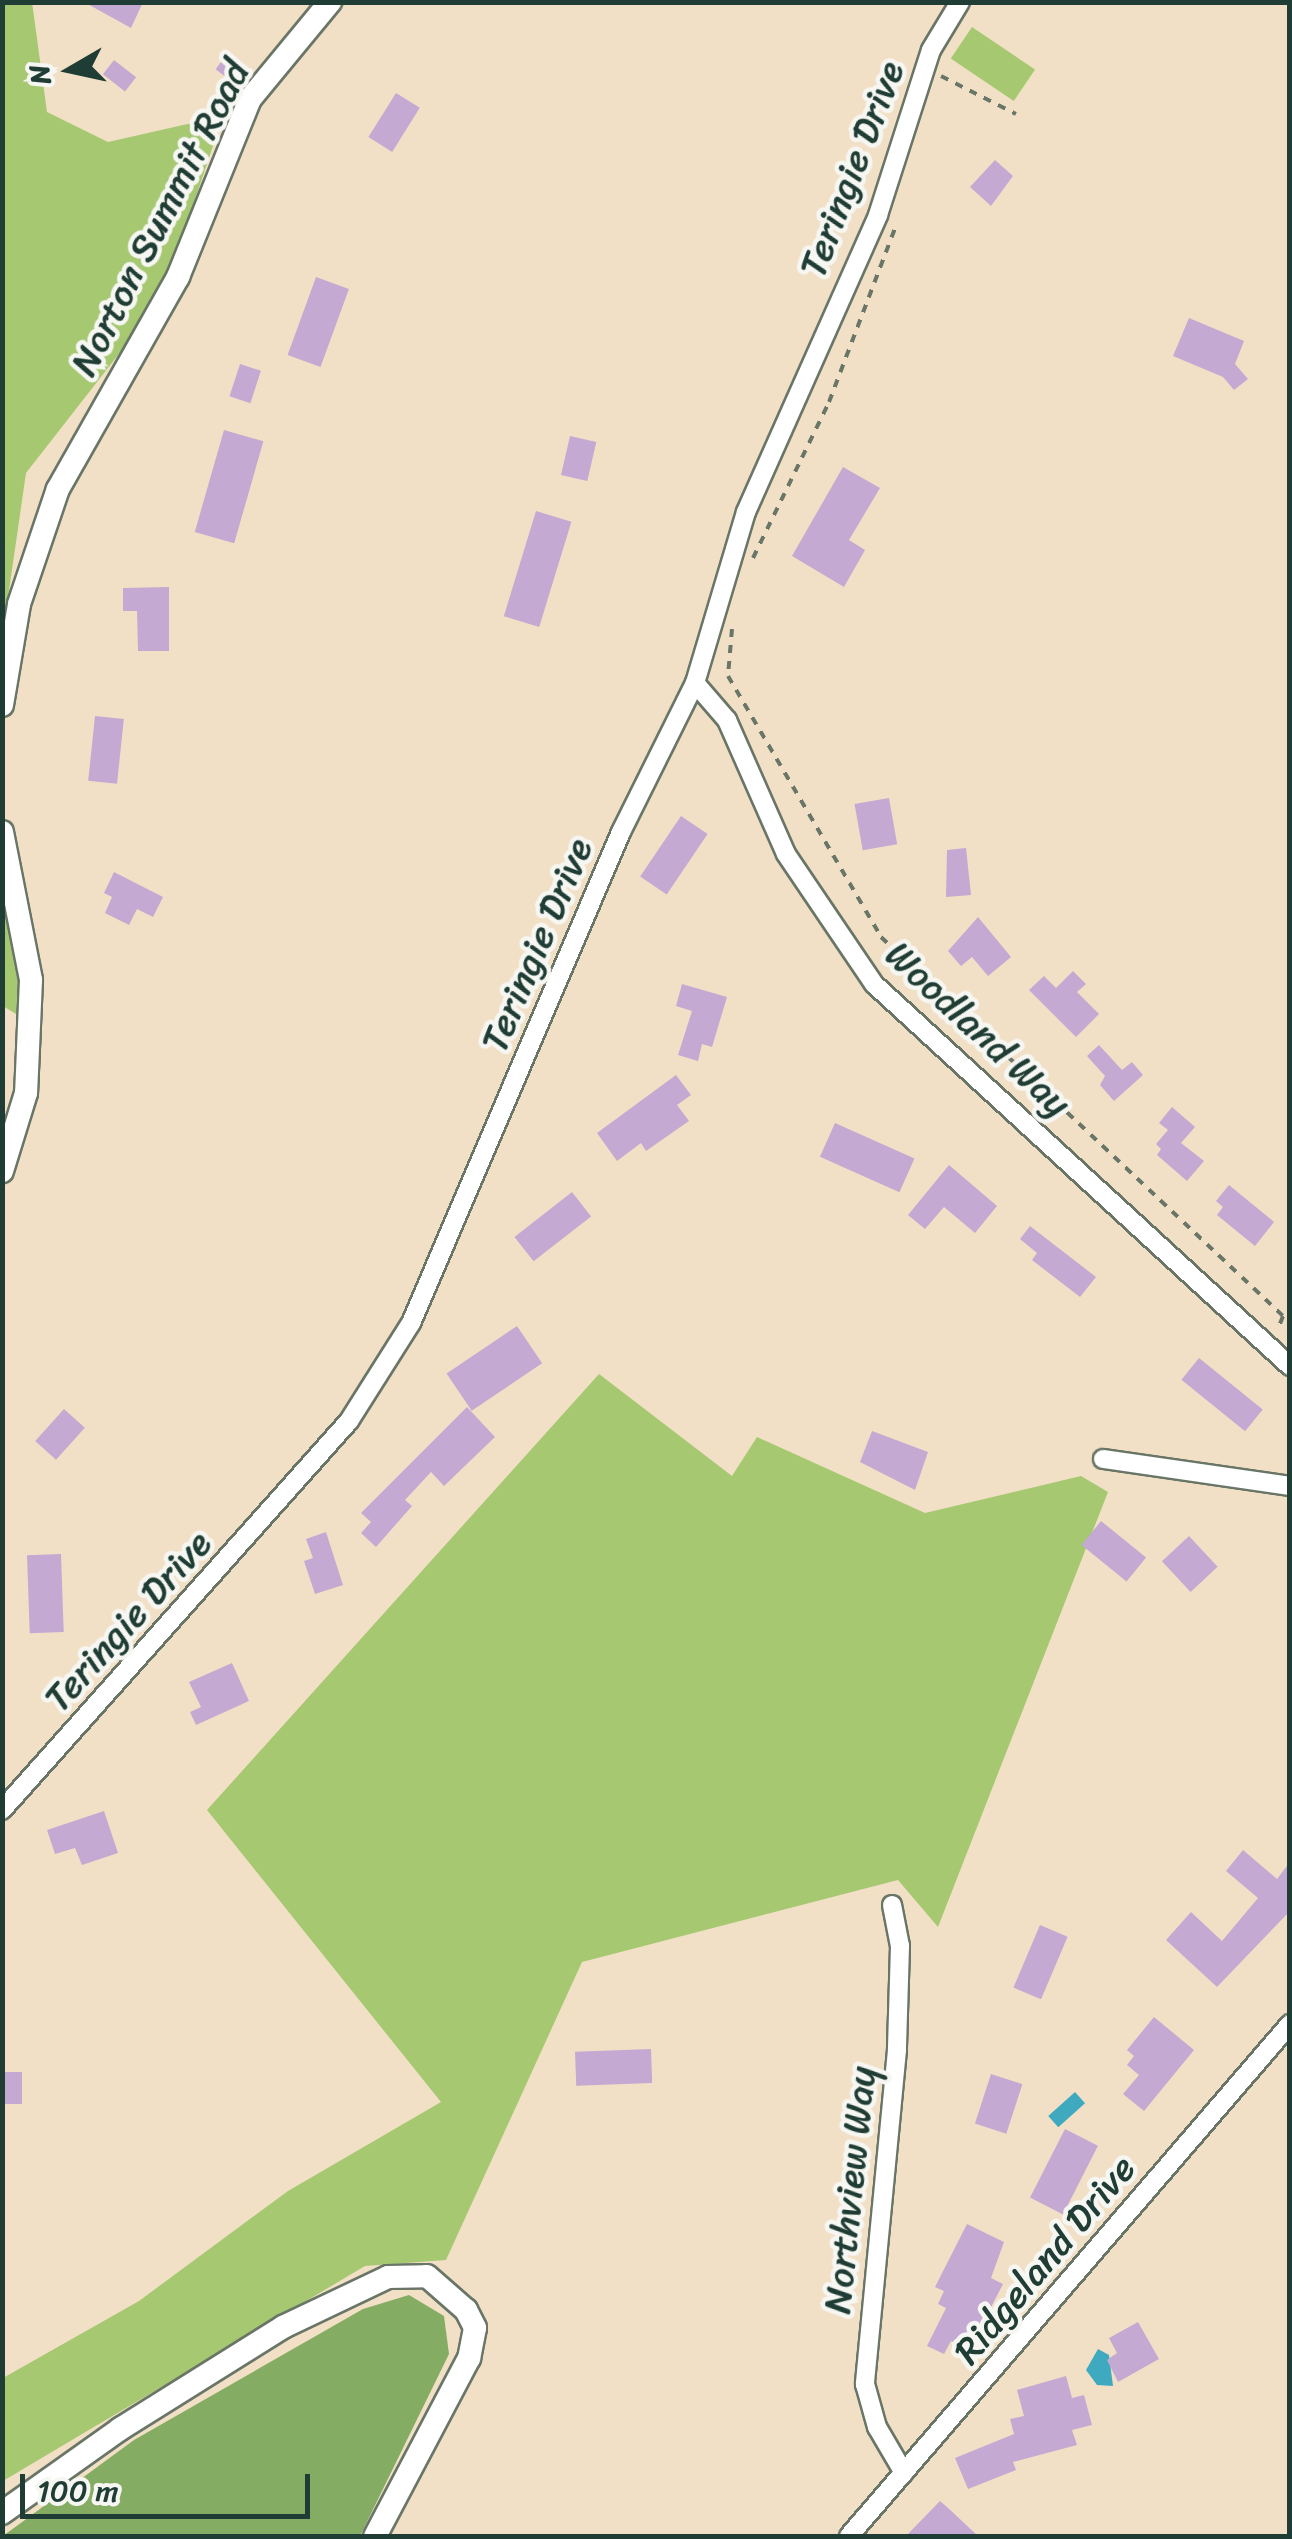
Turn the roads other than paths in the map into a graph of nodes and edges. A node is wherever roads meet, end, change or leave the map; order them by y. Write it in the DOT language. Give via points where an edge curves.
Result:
graph roads {
  1 [pos="330,2"];
  2 [pos="960,2"];
  3 [pos="695,683"];
  4 [pos="2,705"];
  5 [pos="2,832"];
  6 [pos="2,1170"];
  7 [pos="1290,1366"];
  8 [pos="1102,1460"];
  9 [pos="1290,1486"];
  10 [pos="2,1810"];
  11 [pos="892,1906"];
  12 [pos="1290,2024"];
  13 [pos="904,2473"];
  14 [pos="2,2514"];
  15 [pos="374,2536"];
  16 [pos="848,2536"];
  1 -- 4 [label="main road, Norton Summit Road" via="250,99 178,277 58,489 19,604"];
  2 -- 3 [label="street, Teringie Drive" via="922,79 878,215 746,512"];
  3 -- 7 [label="street, Woodland Way" via="728,720 786,854 874,984"];
  3 -- 10 [label="street, Teringie Drive" via="620,832 411,1324 349,1420"];
  5 -- 6 [label="main road" via="31,980 26,1094"];
  8 -- 9 [label="street"];
  11 -- 13 [label="street, Northview Way" via="900,1946 898,2050 865,2384 877,2427"];
  12 -- 13 [label="street, Ridgeland Drive"];
  13 -- 16 [label="street, Ridgeland Drive"];
  14 -- 15 [label="main road" via="120,2429 353,2289 388,2276 427,2276 470,2320 469,2358"];
}
